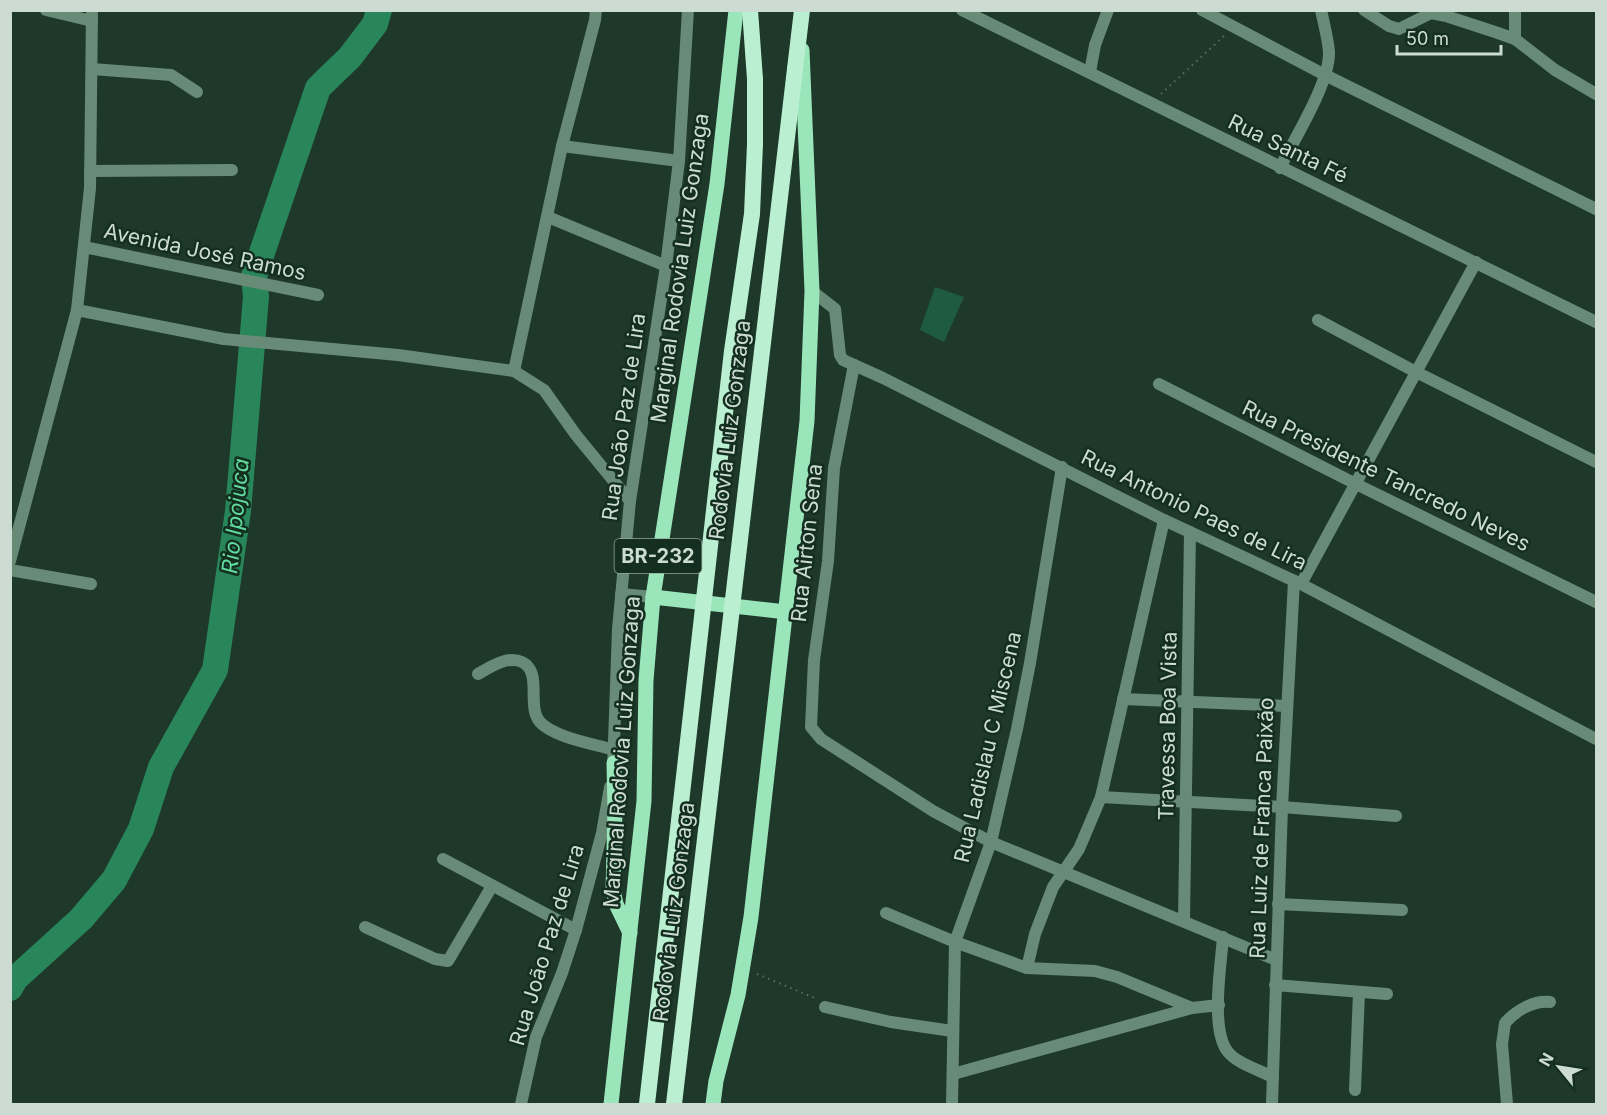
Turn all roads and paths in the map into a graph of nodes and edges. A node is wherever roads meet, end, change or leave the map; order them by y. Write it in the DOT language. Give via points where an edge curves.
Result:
graph roads {
  1 [pos="46,10"];
  2 [pos="596,10"];
  3 [pos="688,10"];
  4 [pos="735,10"];
  5 [pos="750,10"];
  6 [pos="962,10"];
  7 [pos="1108,10"];
  8 [pos="1202,10"];
  9 [pos="1322,10"];
  10 [pos="1364,10"];
  11 [pos="1515,10"];
  12 [pos="802,13"];
  13 [pos="92,16"];
  14 [pos="1234,27"];
  15 [pos="1515,39"];
  16 [pos="92,69"];
  17 [pos="1090,72"];
  18 [pos="1325,75"];
  19 [pos="197,92"];
  20 [pos="1596,94"];
  21 [pos="1149,103"];
  22 [pos="562,146"];
  23 [pos="679,161"];
  24 [pos="1280,168"];
  25 [pos="232,170"];
  26 [pos="90,171"];
  27 [pos="1596,208"];
  28 [pos="548,217"];
  29 [pos="84,247"];
  30 [pos="1476,262"];
  31 [pos="666,266"];
  32 [pos="812,291"];
  33 [pos="318,295"];
  34 [pos="77,310"];
  35 [pos="1318,320"];
  36 [pos="1596,322"];
  37 [pos="854,365"];
  38 [pos="514,371"];
  39 [pos="1416,372"];
  40 [pos="1160,384"];
  41 [pos="1596,462"];
  42 [pos="1062,467"];
  43 [pos="1356,484"];
  44 [pos="630,501"];
  45 [pos="10,509"];
  46 [pos="23,514"];
  47 [pos="1164,520"];
  48 [pos="1190,531"];
  49 [pos="10,561"];
  50 [pos="10,570"];
  51 [pos="1298,582"];
  52 [pos="91,584"];
  53 [pos="621,594"];
  54 [pos="652,597"];
  55 [pos="1596,602"];
  56 [pos="786,612"];
  57 [pos="478,674"];
  58 [pos="1123,699"];
  59 [pos="1187,701"];
  60 [pos="1287,706"];
  61 [pos="1596,740"];
  62 [pos="614,757"];
  63 [pos="1101,797"];
  64 [pos="1187,802"];
  65 [pos="1282,807"];
  66 [pos="1396,816"];
  67 [pos="991,842"];
  68 [pos="443,859"];
  69 [pos="1062,871"];
  70 [pos="492,886"];
  71 [pos="1278,904"];
  72 [pos="1402,910"];
  73 [pos="886,912"];
  74 [pos="1184,920"];
  75 [pos="365,927"];
  76 [pos="576,930"];
  77 [pos="631,934"];
  78 [pos="1223,937"];
  79 [pos="955,942"];
  80 [pos="1276,960"];
  81 [pos="1027,968"];
  82 [pos="743,969"];
  83 [pos="1275,986"];
  84 [pos="1359,993"];
  85 [pos="1387,994"];
  86 [pos="1550,1002"];
  87 [pos="1219,1005"];
  88 [pos="825,1007"];
  89 [pos="1192,1008"];
  90 [pos="952,1031"];
  91 [pos="953,1074"];
  92 [pos="1273,1077"];
  93 [pos="1355,1090"];
  94 [pos="521,1104"];
  95 [pos="611,1104"];
  96 [pos="647,1104"];
  97 [pos="674,1104"];
  98 [pos="713,1104"];
  99 [pos="952,1104"];
  100 [pos="1272,1104"];
  101 [pos="1506,1104"];
  1 -- 13 [label="street"];
  2 -- 22 [label="street"];
  3 -- 23 [label="street, Rua João Paz de Lira"];
  4 -- 54 [label="main road, Marginal Rodovia Luiz Gonzaga / BR-232" via="717,184"];
  5 -- 96 [label="highway, Rodovia Luiz Gonzaga / BR-232, bridge" via="755,80 752,214 732,351"];
  6 -- 17 [label="street, Rua Santa Fé"];
  7 -- 17 [label="street"];
  8 -- 14 [label="street"];
  9 -- 18 [label="street" via="1329,51"];
  10 -- 15 [label="street" via="1389,27 1399,29 1425,15 1440,14"];
  11 -- 15 [label="street"];
  12 -- 32 [label="main road"];
  12 -- 97 [label="highway, Rodovia Luiz Gonzaga, bridge"];
  13 -- 16 [label="street"];
  14 -- 18 [label="street"];
  14 -- 21 [label="path"];
  15 -- 20 [label="street" via="1555,70"];
  16 -- 19 [label="street" via="171,75"];
  16 -- 26 [label="street"];
  17 -- 21 [label="street, Rua Santa Fé"];
  18 -- 24 [label="street"];
  18 -- 27 [label="street"];
  21 -- 24 [label="street, Rua Santa Fé"];
  22 -- 23 [label="street"];
  22 -- 28 [label="street"];
  23 -- 31 [label="street, Rua João Paz de Lira"];
  24 -- 30 [label="street, Rua Santa Fé"];
  25 -- 26 [label="street"];
  26 -- 29 [label="street"];
  28 -- 31 [label="street"];
  28 -- 38 [label="street"];
  29 -- 33 [label="street, Avenida José Ramos"];
  29 -- 34 [label="street"];
  30 -- 36 [label="street, Rua Santa Fé"];
  30 -- 39 [label="street, Rua Luiz de Franca Paixão"];
  31 -- 44 [label="street, Rua João Paz de Lira"];
  32 -- 37 [label="street" via="835,309 840,355"];
  32 -- 56 [label="main road" via="807,421"];
  34 -- 38 [label="street" via="224,339 398,355"];
  34 -- 46 [label="street"];
  35 -- 39 [label="street"];
  37 -- 42 [label="street, Rua Antonio Paes de Lira"];
  37 -- 67 [label="street, Rua Airton Sena" via="834,468 811,727 820,739"];
  38 -- 44 [label="street" via="544,390"];
  39 -- 41 [label="street"];
  39 -- 43 [label="street, Rua Luiz de Franca Paixão"];
  40 -- 43 [label="street, Rua Presidente Tancredo Neves"];
  42 -- 47 [label="street, Rua Antonio Paes de Lira"];
  42 -- 67 [label="street, Rua Ladislau C Miscena" via="1030,663"];
  43 -- 51 [label="street, Rua Luiz de Franca Paixão"];
  43 -- 55 [label="street, Rua Presidente Tancredo Neves"];
  44 -- 53 [label="street, Rua João Paz de Lira"];
  45 -- 46 [label="street"];
  46 -- 49 [label="street"];
  47 -- 48 [label="street, Rua Antonio Paes de Lira"];
  47 -- 58 [label="street"];
  48 -- 51 [label="street, Rua Antonio Paes de Lira"];
  48 -- 59 [label="street, Travessa Boa Vista"];
  50 -- 52 [label="street"];
  51 -- 60 [label="street, Rua Luiz de Franca Paixão"];
  51 -- 61 [label="street, Rua Antonio Paes de Lira"];
  53 -- 54 [label="street"];
  53 -- 62 [label="street, Rua João Paz de Lira"];
  54 -- 56 [label="main road"];
  54 -- 77 [label="main road, Marginal Rodovia Luiz Gonzaga / BR-232" via="644,801"];
  56 -- 82 [label="main road"];
  57 -- 62 [label="street" via="507,661 524,663 532,675 537,719 544,726"];
  58 -- 59 [label="street"];
  58 -- 63 [label="street"];
  59 -- 60 [label="street"];
  59 -- 64 [label="street, Travessa Boa Vista"];
  60 -- 65 [label="street, Rua Luiz de Franca Paixão"];
  62 -- 76 [label="street, Rua João Paz de Lira" via="602,833"];
  62 -- 77 [label="main road" via="612,890"];
  63 -- 64 [label="street"];
  63 -- 69 [label="street" via="1079,849"];
  64 -- 65 [label="street"];
  64 -- 74 [label="street, Travessa Boa Vista"];
  65 -- 66 [label="street"];
  65 -- 71 [label="street, Rua Luiz de Franca Paixão"];
  67 -- 69 [label="street"];
  67 -- 79 [label="street, Rua Ladislau C Miscena"];
  68 -- 70 [label="street"];
  69 -- 74 [label="street"];
  69 -- 81 [label="street" via="1035,934"];
  70 -- 75 [label="street" via="448,961 435,959"];
  70 -- 76 [label="street"];
  71 -- 72 [label="street"];
  71 -- 80 [label="street, Rua Luiz de Franca Paixão"];
  73 -- 79 [label="street"];
  74 -- 78 [label="street"];
  76 -- 94 [label="street, Rua João Paz de Lira" via="536,1037"];
  77 -- 95 [label="main road, Marginal Rodovia Luiz Gonzaga / BR-232"];
  78 -- 80 [label="street"];
  78 -- 87 [label="street, Rua Luiz de Franca Paixão"];
  79 -- 81 [label="street"];
  79 -- 90 [label="street, Rua Ladislau C Miscena"];
  80 -- 83 [label="street, Rua Luiz de Franca Paixão"];
  81 -- 89 [label="street" via="1095,971"];
  82 -- 88 [label="path" via="812,995"];
  82 -- 98 [label="main road"];
  83 -- 84 [label="street"];
  83 -- 92 [label="street, Rua Luiz de Franca Paixão"];
  84 -- 85 [label="street"];
  84 -- 93 [label="street"];
  86 -- 101 [label="street" via="1526,1007 1505,1023 1502,1044"];
  87 -- 89 [label="street"];
  87 -- 92 [label="street, Rua Luiz de Franca Paixão" via="1219,1030 1228,1053"];
  88 -- 90 [label="street"];
  89 -- 91 [label="street"];
  90 -- 91 [label="street, Rua Ladislau C Miscena"];
  91 -- 99 [label="street, Rua Ladislau C Miscena"];
  92 -- 100 [label="street, Rua Luiz de Franca Paixão"];
}
